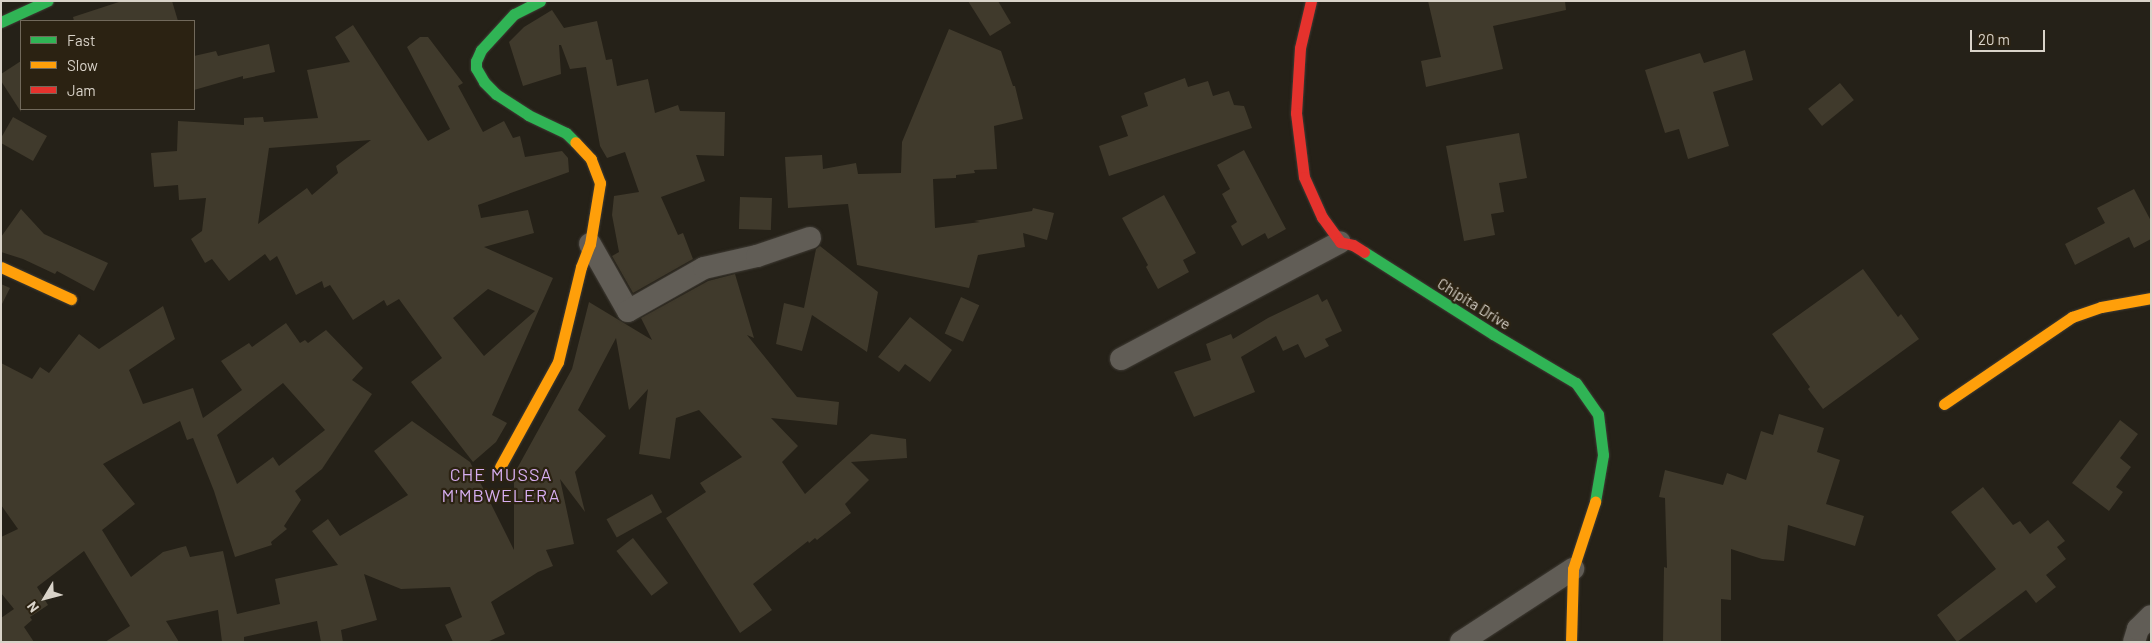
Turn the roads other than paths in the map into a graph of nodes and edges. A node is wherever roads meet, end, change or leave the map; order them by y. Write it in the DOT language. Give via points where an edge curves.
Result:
graph roads {
  1 [pos="47,1"];
  2 [pos="540,1"];
  3 [pos="1311,1"];
  4 [pos="1,22"];
  5 [pos="810,238"];
  6 [pos="1340,242"];
  7 [pos="590,244"];
  8 [pos="1,267"];
  9 [pos="2151,298"];
  10 [pos="71,299"];
  11 [pos="1121,359"];
  12 [pos="1944,404"];
  13 [pos="500,467"];
  14 [pos="1573,569"];
  15 [pos="2151,616"];
  16 [pos="1461,642"];
  17 [pos="1571,642"];
  18 [pos="2134,642"];
  1 -- 4 [label="street"];
  2 -- 7 [label="street" via="514,14 481,50 476,68 496,94 528,115 566,133 591,159 600,183"];
  3 -- 6 [label="street" via="1300,48 1296,112 1304,177 1322,217"];
  5 -- 7 [label="street" via="757,256 704,268 628,311"];
  6 -- 11 [label="street"];
  6 -- 14 [label="street, Chipita Drive" via="1353,245 1576,383 1598,414 1603,455 1595,501"];
  7 -- 13 [label="street" via="581,267 558,362"];
  8 -- 10 [label="street"];
  9 -- 12 [label="street" via="2101,307 2072,317"];
  14 -- 16 [label="street"];
  14 -- 17 [label="street, Chipita Drive"];
  15 -- 18 [label="street" via="2138,629"];
}
